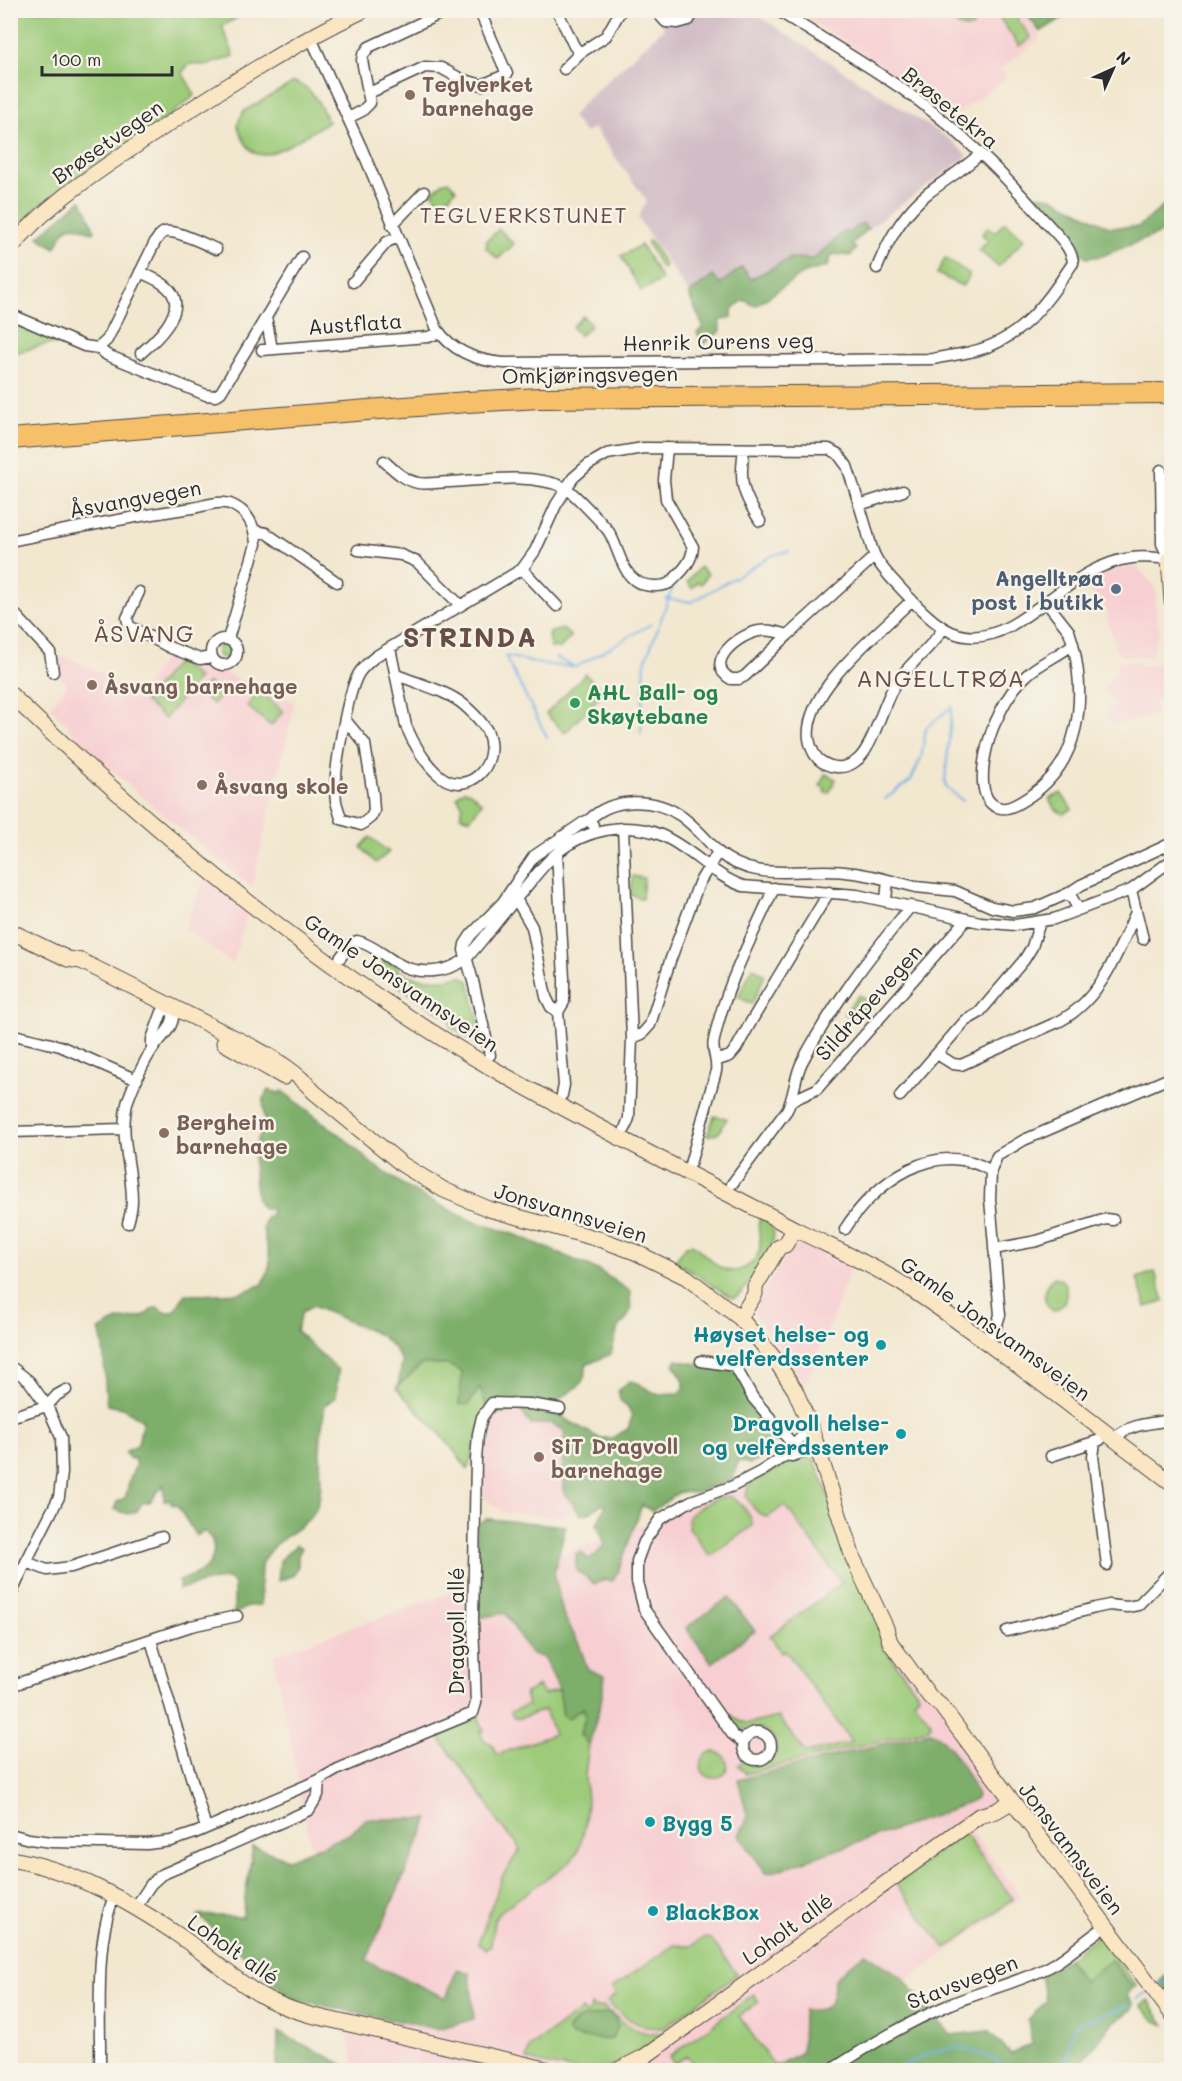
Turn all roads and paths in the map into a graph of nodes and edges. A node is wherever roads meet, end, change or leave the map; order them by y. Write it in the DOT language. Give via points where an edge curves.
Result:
graph roads {
  1 [pos="364,10"];
  2 [pos="448,10"];
  3 [pos="479,10"];
  4 [pos="557,10"];
  5 [pos="621,10"];
  6 [pos="654,10"];
  7 [pos="695,10"];
  8 [pos="777,10"];
  9 [pos="311,38"];
  10 [pos="580,53"];
  11 [pos="564,69"];
  12 [pos="369,93"];
  13 [pos="348,118"];
  14 [pos="980,154"];
  15 [pos="424,192"];
  16 [pos="392,225"];
  17 [pos="398,237"];
  18 [pos="10,249"];
  19 [pos="216,249"];
  20 [pos="302,257"];
  21 [pos="1073,263"];
  22 [pos="877,268"];
  23 [pos="140,272"];
  24 [pos="353,282"];
  25 [pos="10,314"];
  26 [pos="266,317"];
  27 [pos="440,333"];
  28 [pos="98,348"];
  29 [pos="141,353"];
  30 [pos="1172,393"];
  31 [pos="1172,405"];
  32 [pos="10,439"];
  33 [pos="667,448"];
  34 [pos="744,449"];
  35 [pos="10,450"];
  36 [pos="384,461"];
  37 [pos="1161,470"];
  38 [pos="566,487"];
  39 [pos="903,491"];
  40 [pos="860,505"];
  41 [pos="760,521"];
  42 [pos="255,531"];
  43 [pos="10,541"];
  44 [pos="358,550"];
  45 [pos="875,556"];
  46 [pos="1170,559"];
  47 [pos="522,569"];
  48 [pos="337,582"];
  49 [pos="140,592"];
  50 [pos="912,600"];
  51 [pos="1046,602"];
  52 [pos="1172,602"];
  53 [pos="460,605"];
  54 [pos="557,606"];
  55 [pos="10,609"];
  56 [pos="943,629"];
  57 [pos="788,635"];
  58 [pos="228,639"];
  59 [pos="1073,644"];
  60 [pos="390,648"];
  61 [pos="212,657"];
  62 [pos="53,672"];
  63 [pos="397,675"];
  64 [pos="10,694"];
  65 [pos="346,721"];
  66 [pos="589,820"];
  67 [pos="623,828"];
  68 [pos="598,831"];
  69 [pos="1172,843"];
  70 [pos="718,852"];
  71 [pos="557,853"];
  72 [pos="1172,860"];
  73 [pos="708,867"];
  74 [pos="888,880"];
  75 [pos="774,888"];
  76 [pos="1131,890"];
  77 [pos="829,892"];
  78 [pos="1069,893"];
  79 [pos="516,899"];
  80 [pos="886,900"];
  81 [pos="911,906"];
  82 [pos="1078,908"];
  83 [pos="1136,912"];
  84 [pos="967,919"];
  85 [pos="1040,922"];
  86 [pos="10,931"];
  87 [pos="1143,939"];
  88 [pos="465,954"];
  89 [pos="340,958"];
  90 [pos="170,1012"];
  91 [pos="558,1012"];
  92 [pos="10,1034"];
  93 [pos="632,1038"];
  94 [pos="937,1054"];
  95 [pos="490,1055"];
  96 [pos="718,1060"];
  97 [pos="1172,1077"];
  98 [pos="137,1080"];
  99 [pos="562,1095"];
  100 [pos="900,1096"];
  101 [pos="791,1101"];
  102 [pos="123,1128"];
  103 [pos="625,1129"];
  104 [pos="10,1132"];
  105 [pos="690,1164"];
  106 [pos="991,1171"];
  107 [pos="732,1184"];
  108 [pos="1113,1220"];
  109 [pos="128,1223"];
  110 [pos="789,1226"];
  111 [pos="845,1229"];
  112 [pos="994,1249"];
  113 [pos="735,1314"];
  114 [pos="985,1341"];
  115 [pos="701,1361"];
  116 [pos="10,1368"];
  117 [pos="66,1390"];
  118 [pos="47,1406"];
  119 [pos="560,1409"];
  120 [pos="10,1417"];
  121 [pos="1172,1420"];
  122 [pos="811,1428"];
  123 [pos="1105,1438"];
  124 [pos="790,1441"];
  125 [pos="818,1448"];
  126 [pos="786,1455"];
  127 [pos="1051,1456"];
  128 [pos="1172,1483"];
  129 [pos="162,1537"];
  130 [pos="26,1562"];
  131 [pos="1107,1565"];
  132 [pos="1172,1570"];
  133 [pos="10,1597"];
  134 [pos="237,1616"];
  135 [pos="1007,1631"];
  136 [pos="151,1640"];
  137 [pos="10,1686"];
  138 [pos="743,1743"];
  139 [pos="319,1780"];
  140 [pos="1007,1796"];
  141 [pos="207,1828"];
  142 [pos="10,1834"];
  143 [pos="10,1859"];
  144 [pos="114,1897"];
  145 [pos="135,1908"];
  146 [pos="1105,1927"];
  147 [pos="1172,2014"];
  148 [pos="100,2070"];
  149 [pos="550,2070"];
  150 [pos="618,2070"];
  151 [pos="831,2070"];
  1 -- 9 [label="street, Brøsetvegen"];
  2 -- 12 [label="street" via="369,47 362,60"];
  3 -- 12 [label="street" via="507,74 482,85 441,68 425,67"];
  4 -- 10 [label="street"];
  5 -- 10 [label="street" via="606,36"];
  6 -- 7 [label="street" via="666,22 678,23 689,20"];
  8 -- 14 [label="street, Brøsetekra" via="904,90"];
  9 -- 13 [label="street, Henrik Ourens veg"];
  9 -- 18 [label="street, Brøsetvegen" via="192,108 101,169 42,214"];
  10 -- 11 [label="street"];
  12 -- 13 [label="street" via="370,103"];
  13 -- 16 [label="street, Henrik Ourens veg"];
  14 -- 21 [label="street, Brøsetekra" via="1061,240 1073,255"];
  14 -- 22 [label="street" via="926,195 906,216"];
  15 -- 16 [label="street"];
  16 -- 17 [label="street, Henrik Ourens veg"];
  17 -- 24 [label="street" via="387,242"];
  17 -- 27 [label="street, Henrik Ourens veg"];
  19 -- 23 [label="street" via="167,232 155,242"];
  20 -- 26 [label="street"];
  21 -- 27 [label="street, Henrik Ourens veg" via="1040,310 1020,329 972,352 933,358 504,363 470,356"];
  23 -- 28 [label="street" via="107,340"];
  23 -- 29 [label="street" via="163,284 174,301 167,326"];
  25 -- 28 [label="street" via="84,346"];
  26 -- 27 [label="street, Austflata" via="267,349"];
  26 -- 28 [label="street" via="215,396 107,355"];
  30 -- 32 [label="highway, Omkjøringsvegen" via="540,398"];
  31 -- 35 [label="highway, Omkjøringsvegen" via="540,411"];
  33 -- 34 [label="street"];
  33 -- 38 [label="street" via="607,454 588,465"];
  33 -- 38 [label="street" via="666,499 693,547 685,568 669,584 650,586 632,579 621,564 608,531"];
  34 -- 40 [label="street" via="829,449 847,466"];
  34 -- 41 [label="street" via="740,472 744,496"];
  36 -- 38 [label="street" via="420,484 526,478"];
  37 -- 46 [label="street" via="1162,544"];
  38 -- 47 [label="street"];
  39 -- 40 [label="street"];
  40 -- 45 [label="street"];
  42 -- 43 [label="street, Åsvangvegen" via="245,514 218,503"];
  42 -- 48 [label="street, Åsvangvegen" via="266,532"];
  42 -- 58 [label="street" via="256,544"];
  44 -- 53 [label="street" via="401,555 417,562"];
  45 -- 50 [label="street"];
  45 -- 57 [label="street"];
  46 -- 51 [label="street" via="1135,557 1106,564 1084,574"];
  46 -- 52 [label="street"];
  47 -- 53 [label="street"];
  47 -- 54 [label="street"];
  49 -- 61 [label="street" via="127,618 129,626 200,659"];
  50 -- 56 [label="street"];
  50 -- 56 [label="street" via="839,671 819,698 809,727 811,748 817,758 840,768 860,758 893,688"];
  51 -- 56 [label="street" via="990,635 959,635"];
  51 -- 59 [label="street" via="1069,631"];
  53 -- 60 [label="street"];
  55 -- 62 [label="street" via="50,652"];
  57 -- 57 [label="street" via="772,631 753,633 722,655 721,669 731,679 742,677"];
  58 -- 61 [label="street" via="213,645"];
  58 -- 61 [label="street" via="238,651 233,662 222,665"];
  59 -- 59 [label="street" via="1029,673 1006,700 989,742 983,779 984,795 991,804 1003,809 1014,805 1050,780 1060,767 1075,729 1079,703 1080,676"];
  60 -- 63 [label="street"];
  60 -- 65 [label="street" via="360,672 351,692"];
  63 -- 63 [label="street" via="406,726 430,766 454,782 471,780 483,772 491,752 487,730 463,704"];
  64 -- 110 [label="street, Gamle Jonsvannsveien" via="139,812 328,963 504,1075"];
  65 -- 65 [label="street" via="365,744 372,785 374,812 361,825 341,819 336,801 336,775"];
  66 -- 68 [label="street"];
  66 -- 70 [label="street" via="606,808 647,803 674,811"];
  66 -- 88 [label="street" via="534,856 503,902 467,940"];
  67 -- 68 [label="street"];
  67 -- 73 [label="street" via="660,835"];
  67 -- 93 [label="street"];
  68 -- 71 [label="street"];
  69 -- 78 [label="street"];
  70 -- 73 [label="street"];
  70 -- 74 [label="street" via="749,869 774,873 852,872"];
  71 -- 79 [label="street"];
  71 -- 91 [label="street" via="564,1002"];
  72 -- 76 [label="street"];
  73 -- 75 [label="street" via="743,886"];
  73 -- 93 [label="street" via="648,1028"];
  74 -- 78 [label="street" via="956,891 992,908 1013,911 1048,904"];
  74 -- 80 [label="street"];
  75 -- 77 [label="street"];
  75 -- 96 [label="street" via="724,1004 713,1045"];
  76 -- 82 [label="street"];
  76 -- 83 [label="street"];
  77 -- 80 [label="street"];
  77 -- 96 [label="street" via="734,1052"];
  78 -- 82 [label="street"];
  79 -- 88 [label="street"];
  79 -- 91 [label="street" via="530,922 546,997"];
  80 -- 81 [label="street"];
  81 -- 84 [label="street"];
  81 -- 101 [label="street, Sildråpevegen" via="864,964 825,1022 797,1073"];
  82 -- 85 [label="street"];
  83 -- 87 [label="street"];
  83 -- 94 [label="street" via="1112,966 1079,1009 1060,1022 962,1065"];
  84 -- 85 [label="street" via="1006,925"];
  84 -- 101 [label="street, Sildråpevegen" via="817,1089"];
  85 -- 94 [label="street" via="1024,960 980,1013 964,1021"];
  86 -- 90 [label="street, Jonsvannsveien"];
  88 -- 89 [label="street" via="458,965 442,971 425,971 398,964 357,941"];
  88 -- 95 [label="street"];
  90 -- 98 [label="street" via="152,1039 152,1049"];
  90 -- 113 [label="street, Jonsvannsveien" via="264,1053 306,1082 403,1165 444,1190 489,1209 635,1252 686,1277"];
  91 -- 99 [label="street"];
  92 -- 98 [label="street" via="60,1046"];
  93 -- 103 [label="street" via="629,1118"];
  94 -- 100 [label="street"];
  96 -- 105 [label="street"];
  97 -- 106 [label="street" via="1017,1143 997,1156"];
  98 -- 102 [label="street"];
  101 -- 107 [label="street, Sildråpevegen"];
  102 -- 104 [label="street"];
  102 -- 109 [label="street" via="132,1202"];
  106 -- 111 [label="street" via="976,1162 939,1158 915,1165 859,1208"];
  106 -- 112 [label="street"];
  108 -- 112 [label="street"];
  110 -- 113 [label="street"];
  110 -- 114 [label="street, Gamle Jonsvannsveien" via="878,1269"];
  112 -- 114 [label="street" via="1000,1315"];
  113 -- 122 [label="street, Jonsvannsveien" via="785,1374"];
  114 -- 123 [label="street, Gamle Jonsvannsveien"];
  115 -- 124 [label="street" via="735,1366 753,1398"];
  116 -- 118 [label="street" via="29,1381"];
  117 -- 118 [label="street"];
  118 -- 120 [label="street"];
  118 -- 130 [label="street" via="61,1437 62,1473 58,1497"];
  119 -- 139 [label="street, Dragvoll allé" via="492,1403 482,1417 475,1490 473,1713"];
  121 -- 123 [label="street"];
  122 -- 125 [label="street, Jonsvannsveien"];
  122 -- 126 [label="street"];
  123 -- 127 [label="street"];
  123 -- 128 [label="street, Gamle Jonsvannsveien"];
  123 -- 131 [label="street" via="1093,1456"];
  125 -- 126 [label="street"];
  125 -- 140 [label="street, Jonsvannsveien" via="853,1558 886,1628"];
  126 -- 138 [label="street" via="734,1486 691,1501 660,1519 637,1561 637,1582 644,1609 732,1734"];
  129 -- 130 [label="street" via="71,1567 47,1570"];
  130 -- 133 [label="street"];
  132 -- 135 [label="street" via="1138,1605 1109,1605"];
  134 -- 136 [label="street"];
  136 -- 137 [label="street"];
  136 -- 141 [label="street"];
  139 -- 141 [label="street, Dragvoll allé"];
  139 -- 145 [label="street" via="318,1796 309,1810 161,1875"];
  140 -- 146 [label="street, Jonsvannsveien"];
  140 -- 150 [label="street, Loholt allé" via="644,2057"];
  141 -- 142 [label="street, Dragvoll allé" via="171,1841 147,1844 52,1842"];
  143 -- 144 [label="street, Loholt allé" via="65,1874"];
  144 -- 145 [label="street, Loholt allé"];
  144 -- 148 [label="street" via="102,1949"];
  145 -- 149 [label="street, Loholt allé" via="258,1994 283,2007"];
  146 -- 147 [label="street, Jonsvannsveien"];
  146 -- 151 [label="street, Stavsvegen" via="1052,1965 906,2024"];
}
